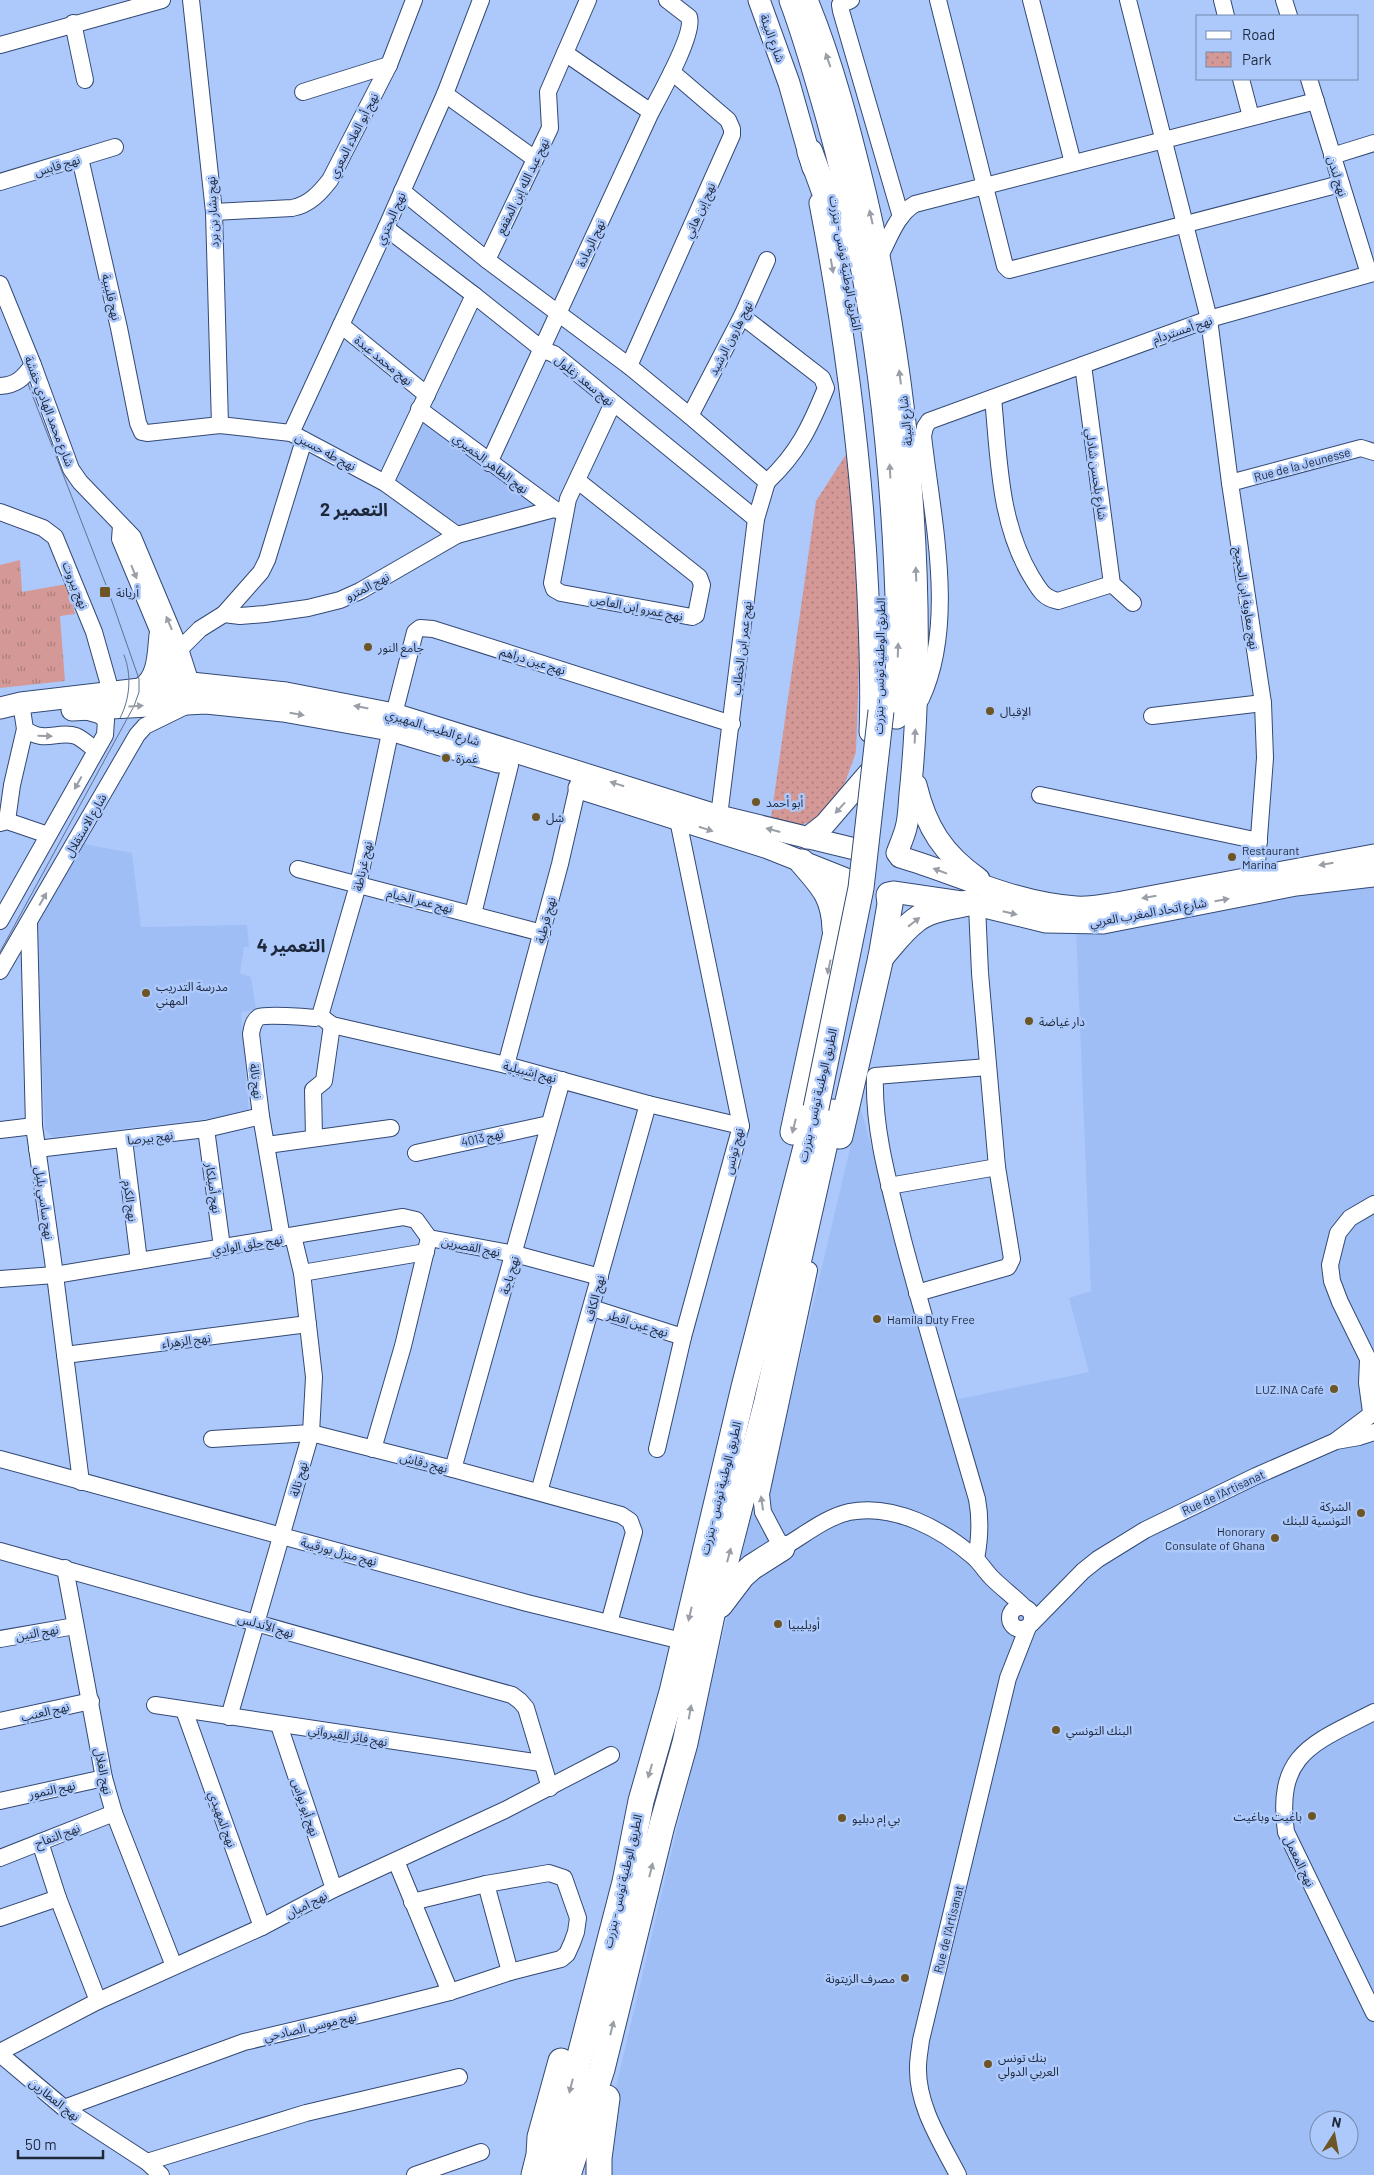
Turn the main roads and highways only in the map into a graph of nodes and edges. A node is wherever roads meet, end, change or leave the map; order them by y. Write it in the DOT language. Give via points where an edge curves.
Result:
graph roads {
  1 [pos="759,0"];
  2 [pos="775,0"];
  3 [pos="792,0"];
  4 [pos="807,0"];
  5 [pos="810,152"];
  6 [pos="846,251"];
  7 [pos="160,635"];
  8 [pos="142,688"];
  9 [pos="184,694"];
  10 [pos="0,710"];
  11 [pos="898,712"];
  12 [pos="23,716"];
  13 [pos="392,722"];
  14 [pos="912,772"];
  15 [pos="868,774"];
  16 [pos="579,780"];
  17 [pos="856,848"];
  18 [pos="805,850"];
  19 [pos="898,855"];
  20 [pos="1374,855"];
  21 [pos="1374,876"];
  22 [pos="1351,878"];
  23 [pos="1374,881"];
  24 [pos="848,883"];
  25 [pos="996,890"];
  26 [pos="891,893"];
  27 [pos="972,904"];
  28 [pos="835,937"];
  29 [pos="881,958"];
  30 [pos="824,1110"];
  31 [pos="767,1401"];
  32 [pos="738,1416"];
  33 [pos="782,1548"];
  34 [pos="712,1615"];
  35 [pos="641,1801"];
  36 [pos="602,2069"];
  37 [pos="585,2127"];
  38 [pos="540,2136"];
  39 [pos="520,2175"];
  40 [pos="534,2175"];
  41 [pos="549,2175"];
  42 [pos="568,2175"];
  43 [pos="579,2175"];
  44 [pos="600,2175"];
  1 -- 5 [label="main road, شارع البيئة"];
  2 -- 6 [label="highway, الطريق الوطنية تونس - بنزرت" via="824,154"];
  11 -- 3 [label="highway, الطريق الوطنية تونس - بنزرت, one-way" via="895,550 889,459 874,326 864,262 839,153"];
  11 -- 4 [label="main road, شارع البيئة, one-way" via="918,623 909,453 899,368 880,256 854,145"];
  5 -- 6 [label="highway"];
  5 -- 15 [label="main road, شارع البيئة, one-way" via="843,331 860,463 870,641"];
  6 -- 11 [label="highway, الطريق الوطنية تونس - بنزرت" via="864,374 879,550 882,628"];
  7 -- 8 [label="main road" via="156,669"];
  8 -- 9 [label="main road, شارع الطيب المهيري"];
  8 -- 12 [label="main road, شارع الطيب المهيري" via="110,692"];
  12 -- 9 [label="main road, شارع الطيب المهيري, one-way"];
  9 -- 13 [label="main road, شارع الطيب المهيري" via="283,711"];
  10 -- 12 [label="main road, شارع الطيب المهيري"];
  14 -- 11 [label="main road, شارع البيئة, one-way"];
  11 -- 30 [label="highway, الطريق الوطنية تونس - بنزرت" via="878,892"];
  13 -- 16 [label="main road, شارع الطيب المهيري"];
  13 -- 16 [label="main road, شارع الطيب المهيري" via="510,765"];
  14 -- 19 [label="main road, شارع البيئة" via="906,828"];
  14 -- 25 [label="main road" via="922,809 933,833 963,868"];
  15 -- 17 [label="main road, شارع البيئة" via="862,836"];
  15 -- 18 [label="main road, one-way"];
  18 -- 16 [label="main road, شارع الطيب المهيري, one-way" via="719,816"];
  16 -- 18 [label="main road, شارع الطيب المهيري, one-way" via="678,820 768,848"];
  17 -- 18 [label="main road, شارع الطيب المهيري"];
  17 -- 19 [label="main road" via="867,842 878,842 888,845"];
  17 -- 24 [label="main road" via="846,862"];
  18 -- 24 [label="main road, شارع الطيب المهيري"];
  18 -- 28 [label="highway" via="834,910"];
  25 -- 19 [label="main road, شارع اتحاد المغرب العربي, one-way"];
  19 -- 26 [label="main road" via="903,875"];
  20 -- 25 [label="main road, شارع اتحاد المغرب العربي, one-way" via="1089,907 1050,904"];
  21 -- 22 [label="main road, شارع اتحاد المغرب العربي"];
  22 -- 23 [label="main road"];
  27 -- 22 [label="main road, شارع اتحاد المغرب العربي, one-way" via="1046,922 1103,923 1296,885"];
  24 -- 26 [label="main road" via="864,897 873,899"];
  24 -- 28 [label="highway"];
  26 -- 27 [label="main road, شارع اتحاد المغرب العربي"];
  26 -- 29 [label="highway"];
  29 -- 27 [label="highway, one-way" via="917,918 940,909"];
  28 -- 32 [label="highway, one-way" via="752,1315"];
  29 -- 31 [label="highway" via="813,1252"];
  30 -- 31 [label="highway, الطريق الوطنية تونس - بنزرت"];
  30 -- 32 [label="highway, الطريق الوطنية تونس - بنزرت"];
  34 -- 31 [label="highway, الطريق الوطنية تونس - بنزرت, one-way"];
  32 -- 35 [label="highway, الطريق الوطنية تونس - بنزرت, one-way" via="681,1641 672,1692"];
  33 -- 34 [label="highway" via="742,1576"];
  36 -- 34 [label="highway, الطريق الوطنية تونس - بنزرت, one-way" via="685,1743"];
  35 -- 38 [label="highway" via="625,1834"];
  35 -- 41 [label="highway, الطريق الوطنية تونس - بنزرت, one-way" via="625,1882"];
  36 -- 37 [label="highway, الطريق الوطنية تونس - بنزرت"];
  36 -- 44 [label="highway" via="608,2095 599,2158"];
  37 -- 42 [label="highway, الطريق الوطنية تونس - بنزرت"];
  37 -- 43 [label="highway"];
  38 -- 39 [label="highway"];
  38 -- 40 [label="highway"];
}
